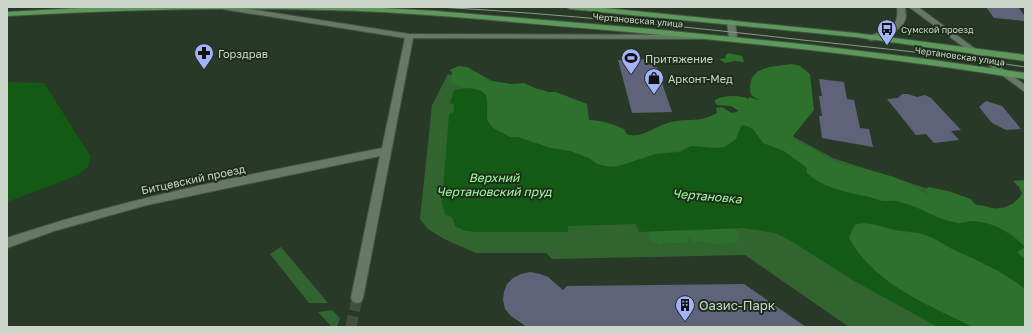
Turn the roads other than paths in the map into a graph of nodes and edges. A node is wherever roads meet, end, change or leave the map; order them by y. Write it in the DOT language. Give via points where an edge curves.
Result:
graph roads {
  1 [pos="222,7"];
  2 [pos="570,7"];
  3 [pos="902,7"];
  4 [pos="913,7"];
  5 [pos="7,14"];
  6 [pos="731,22"];
  7 [pos="409,36"];
  8 [pos="719,37"];
  9 [pos="733,38"];
  10 [pos="872,38"];
  11 [pos="972,50"];
  12 [pos="1025,58"];
  13 [pos="1003,72"];
  14 [pos="1025,76"];
  15 [pos="1025,89"];
  16 [pos="387,151"];
  17 [pos="7,243"];
  18 [pos="357,298"];
  1 -- 5 [label="main road, Чертановская улица"];
  1 -- 7 [label="street"];
  1 -- 8 [label="main road, Чертановская улица" via="389,11"];
  2 -- 6 [label="main road, Чертановская улица"];
  3 -- 10 [label="street" via="902,23"];
  4 -- 11 [label="street"];
  6 -- 9 [label="street"];
  6 -- 10 [label="main road, Чертановская улица"];
  7 -- 8 [label="street"];
  7 -- 16 [label="street"];
  8 -- 9 [label="main road, Чертановская улица"];
  9 -- 13 [label="main road, Чертановская улица"];
  10 -- 11 [label="main road, Чертановская улица"];
  11 -- 12 [label="main road, Чертановская улица"];
  11 -- 13 [label="street"];
  13 -- 14 [label="main road, Чертановская улица"];
  13 -- 15 [label="street"];
  16 -- 17 [label="street, Битцевский проезд" via="148,200 65,222"];
  16 -- 18 [label="street"];
}
